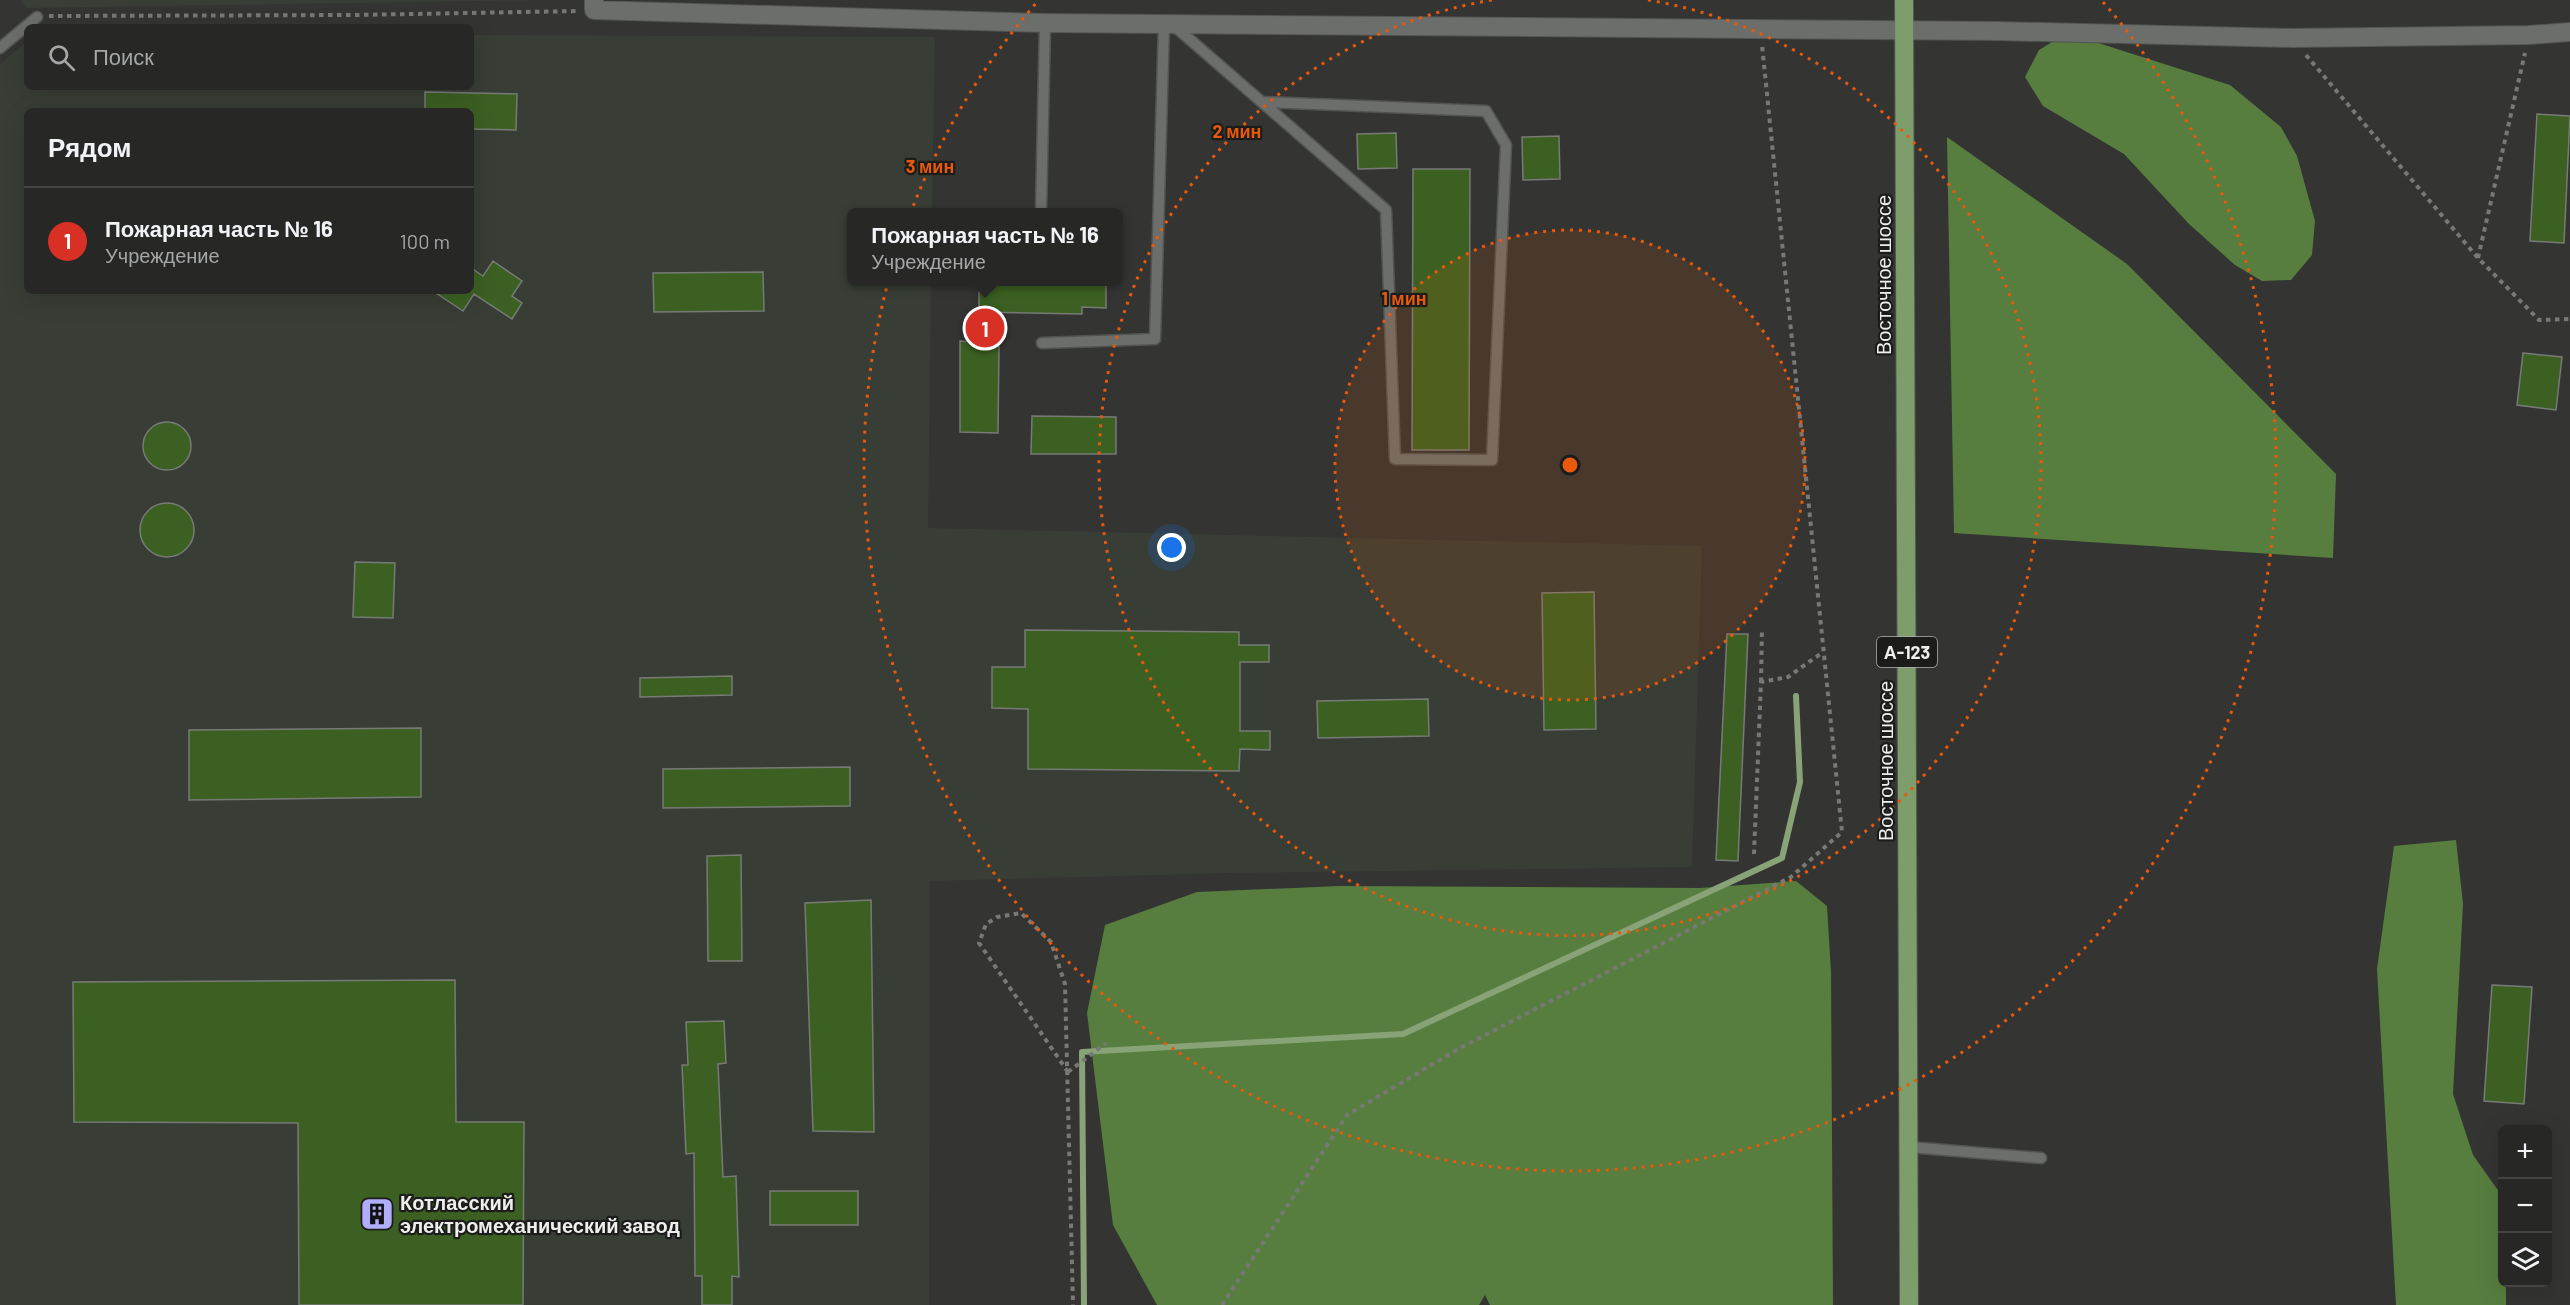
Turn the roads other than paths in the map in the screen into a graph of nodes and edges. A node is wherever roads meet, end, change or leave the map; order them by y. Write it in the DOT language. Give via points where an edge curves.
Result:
graph roads {
  1 [pos="1904,0"];
  2 [pos="594,5"];
  3 [pos="37,16"];
  4 [pos="1045,23"];
  5 [pos="28,24"];
  6 [pos="1168,24"];
  7 [pos="24,27"];
  8 [pos="1904,30"];
  9 [pos="2570,32"];
  10 [pos="0,48"];
  11 [pos="1262,102"];
  12 [pos="1041,208"];
  13 [pos="1042,343"];
  14 [pos="1909,1148"];
  15 [pos="2041,1158"];
  16 [pos="1909,1305"];
  1 -- 8 [label="main road, Восточное шоссе / А-123"];
  2 -- 4 [label="street"];
  3 -- 5 [label="lane"];
  4 -- 6 [label="street"];
  4 -- 12 [label="lane"];
  6 -- 8 [label="street"];
  6 -- 11 [label="lane"];
  6 -- 13 [label="lane" via="1155,339"];
  7 -- 10 [label="lane"];
  8 -- 9 [label="street" via="2292,38"];
  8 -- 14 [label="main road, Восточное шоссе / А-123"];
  11 -- 11 [label="lane" via="1386,210 1395,459 1492,460 1506,145 1486,111"];
  14 -- 15 [label="lane"];
  14 -- 16 [label="main road, Восточное шоссе / А-123"];
}
